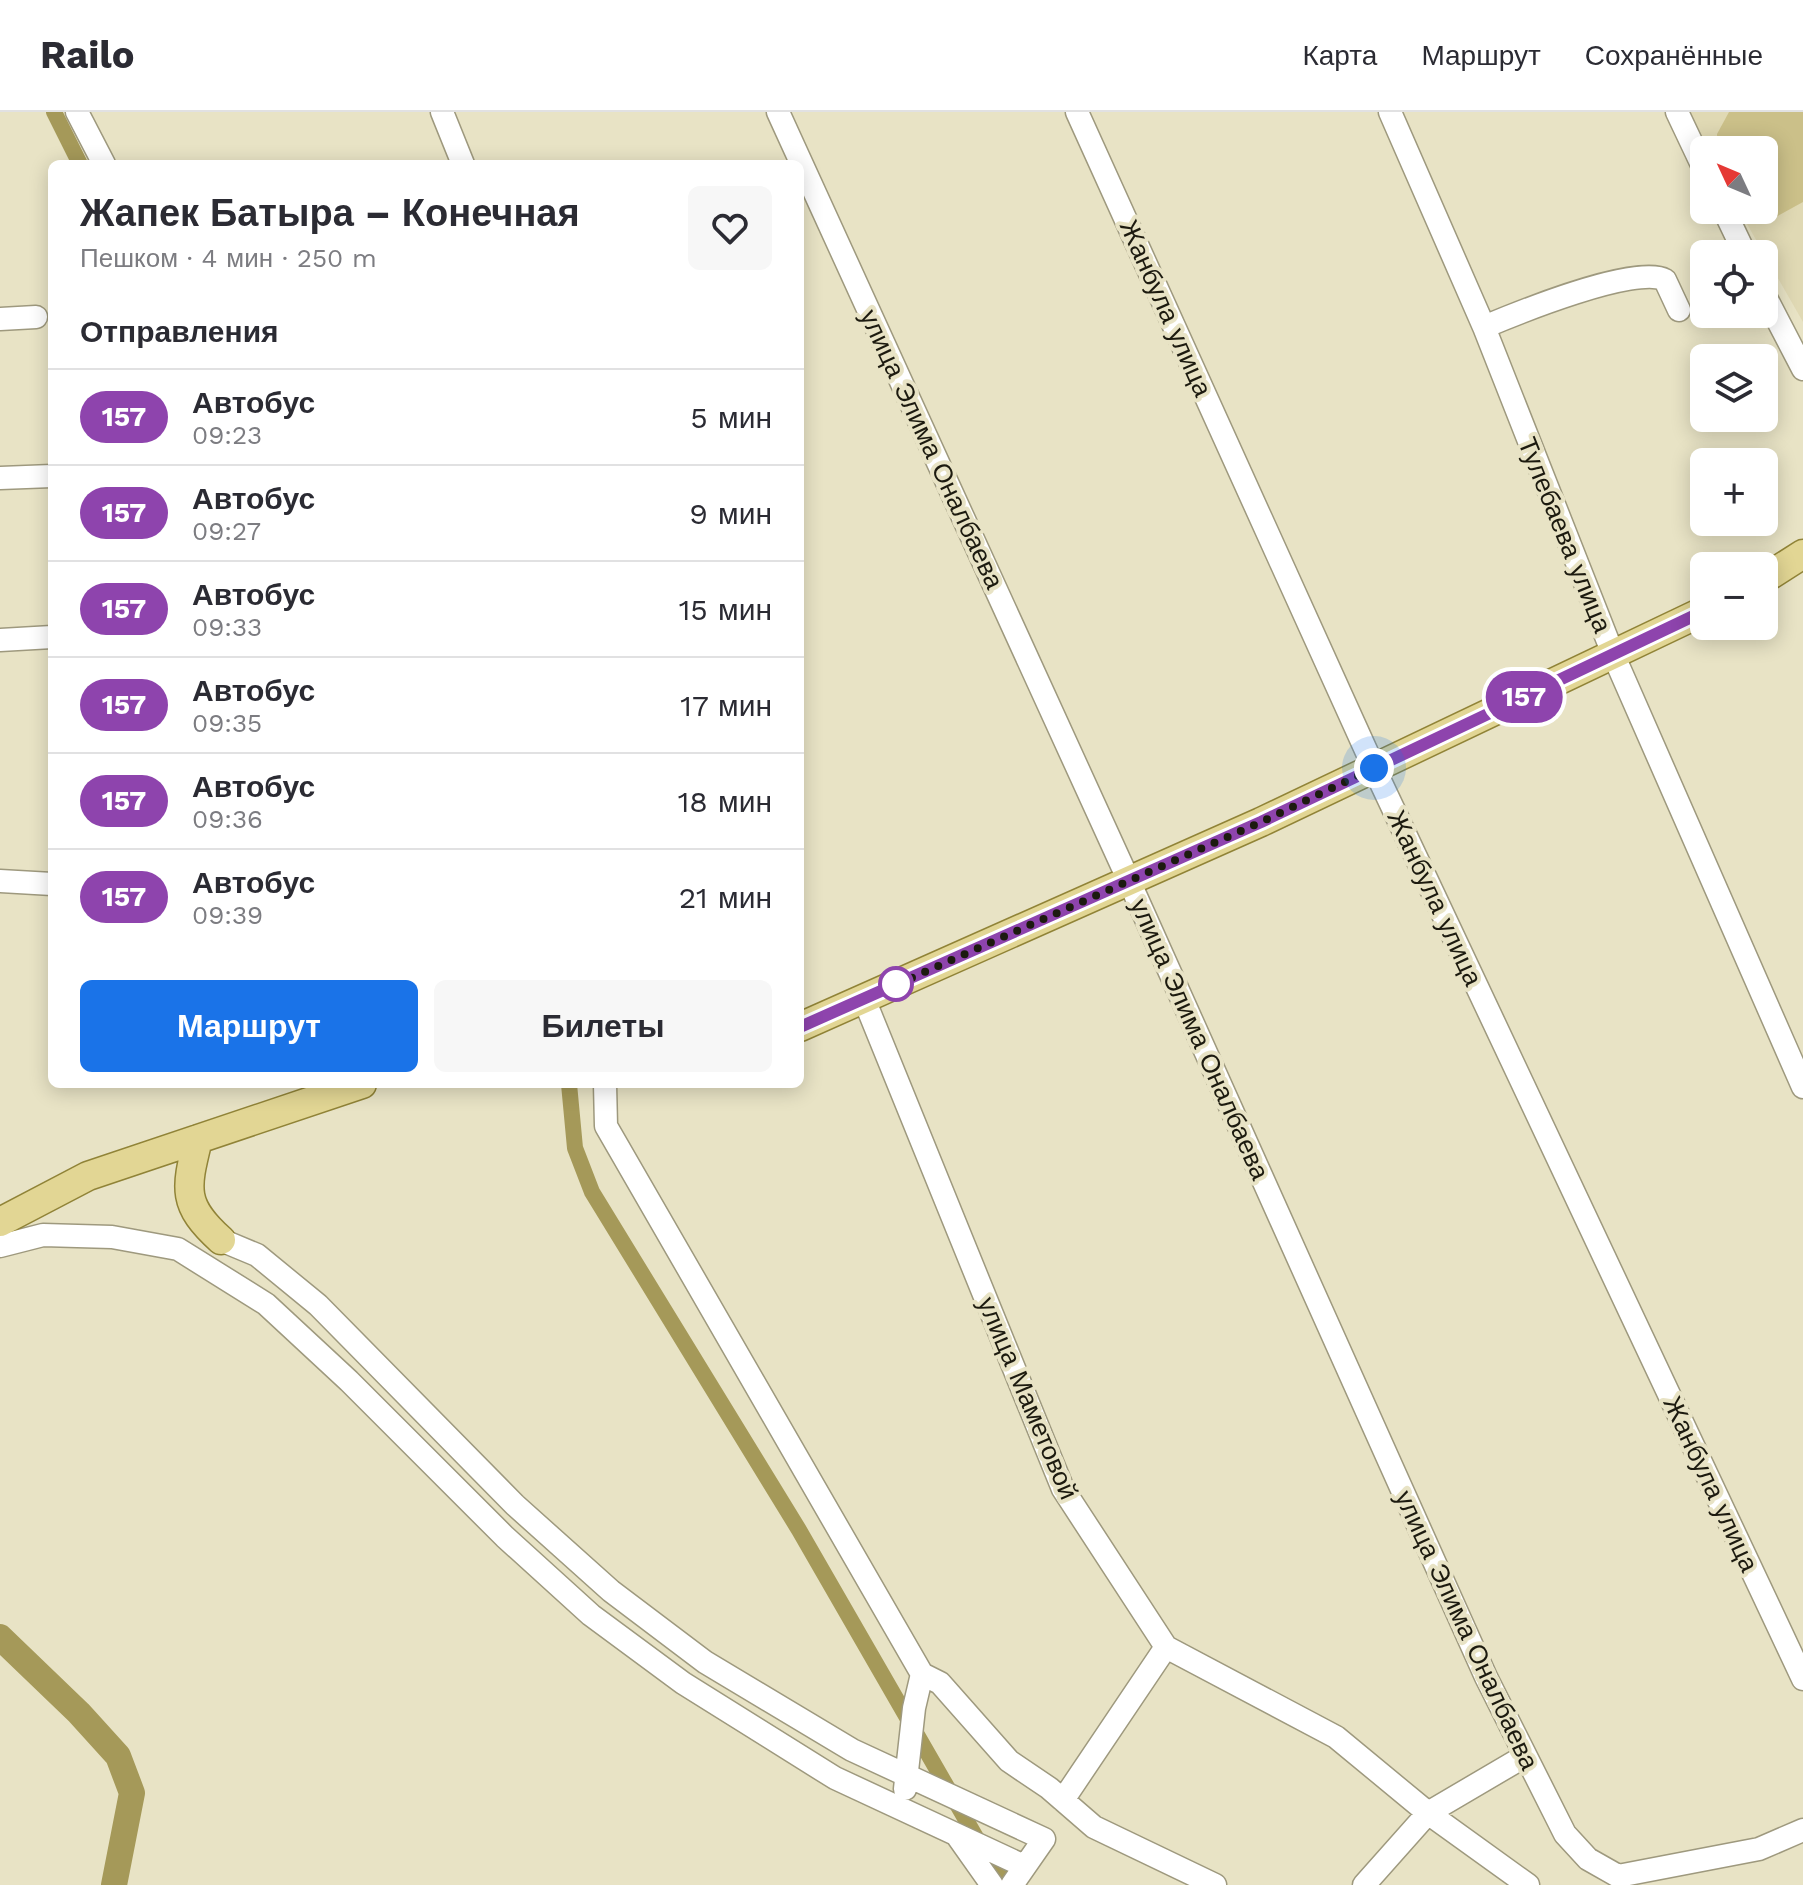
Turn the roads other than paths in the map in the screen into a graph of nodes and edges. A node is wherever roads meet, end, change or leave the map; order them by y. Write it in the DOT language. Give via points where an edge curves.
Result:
graph roads {
  1 [pos="77,112"];
  2 [pos="442,112"];
  3 [pos="778,112"];
  4 [pos="1077,112"];
  5 [pos="1390,112"];
  6 [pos="1677,112"];
  7 [pos="1690,139"];
  8 [pos="102,160"];
  9 [pos="461,160"];
  10 [pos="800,160"];
  11 [pos="804,169"];
  12 [pos="1679,310"];
  13 [pos="36,317"];
  14 [pos="0,319"];
  15 [pos="1778,321"];
  16 [pos="1484,327"];
  17 [pos="1803,369"];
  18 [pos="48,476"];
  19 [pos="0,478"];
  20 [pos="1803,554"];
  21 [pos="1778,570"];
  22 [pos="1690,618"];
  23 [pos="48,637"];
  24 [pos="0,640"];
  25 [pos="1613,654"];
  26 [pos="1374,768"];
  27 [pos="0,881"];
  28 [pos="1129,881"];
  29 [pos="48,884"];
  30 [pos="864,999"];
  31 [pos="804,1025"];
  32 [pos="1803,1087"];
  33 [pos="297,1088"];
  34 [pos="350,1088"];
  35 [pos="605,1088"];
  36 [pos="198,1139"];
  37 [pos="0,1204"];
  38 [pos="0,1222"];
  39 [pos="221,1240"];
  40 [pos="0,1246"];
  41 [pos="1166,1647"];
  42 [pos="922,1674"];
  43 [pos="1803,1679"];
  44 [pos="798,1716"];
  45 [pos="781,1744"];
  46 [pos="1525,1756"];
  47 [pos="905,1776"];
  48 [pos="1063,1800"];
  49 [pos="906,1809"];
  50 [pos="1428,1813"];
  51 [pos="1803,1830"];
  52 [pos="957,1836"];
  53 [pos="1018,1876"];
  54 [pos="992,1885"];
  55 [pos="1215,1885"];
  56 [pos="1364,1885"];
  57 [pos="1528,1885"];
  1 -- 8 [label="street"];
  2 -- 9 [label="street"];
  3 -- 10 [label="street, улица Элима Оналбаева"];
  4 -- 26 [label="street, Жанбула улица"];
  5 -- 16 [label="street, Тулебаева улица"];
  6 -- 7 [label="street"];
  11 -- 28 [label="street, улица Элима Оналбаева"];
  12 -- 16 [label="street" via="1665,280 1650,276 1558,297"];
  13 -- 14 [label="street"];
  15 -- 17 [label="street"];
  16 -- 25 [label="street, Тулебаева улица"];
  18 -- 19 [label="street"];
  20 -- 21 [label="main road"];
  22 -- 25 [label="main road"];
  23 -- 24 [label="street"];
  25 -- 26 [label="main road"];
  25 -- 32 [label="street, Тулебаева улица"];
  26 -- 28 [label="main road"];
  26 -- 43 [label="street, Жанбула улица"];
  27 -- 29 [label="street"];
  28 -- 30 [label="main road"];
  28 -- 46 [label="street, улица Элима Оналбаева"];
  30 -- 31 [label="main road"];
  30 -- 41 [label="street, улица Маметовой" via="1063,1489"];
  33 -- 37 [label="main road" via="80,1165"];
  34 -- 36 [label="main road"];
  35 -- 42 [label="street" via="606,1126"];
  36 -- 38 [label="main road" via="88,1176"];
  36 -- 39 [label="main road" via="189,1199 200,1221"];
  39 -- 44 [label="street" via="257,1255 318,1305 515,1505 611,1591 705,1662"];
  40 -- 45 [label="street" via="43,1235 112,1237 178,1249 266,1304 591,1615 683,1683"];
  41 -- 48 [label="street"];
  41 -- 50 [label="street, улица Маметовой" via="1336,1737"];
  42 -- 47 [label="street"];
  42 -- 48 [label="street" via="940,1683 1009,1761"];
  44 -- 45 [label="street"];
  44 -- 47 [label="street"];
  45 -- 49 [label="street" via="835,1778"];
  46 -- 50 [label="street"];
  46 -- 51 [label="street, улица Элима Оналбаева" via="1565,1834 1588,1859 1618,1876 1759,1849"];
  47 -- 49 [label="street"];
  47 -- 53 [label="street" via="1044,1839"];
  48 -- 55 [label="street" via="1094,1827"];
  49 -- 52 [label="street"];
  50 -- 56 [label="street"];
  50 -- 57 [label="street, улица Маметовой"];
  52 -- 53 [label="street"];
  52 -- 54 [label="street"];
}
